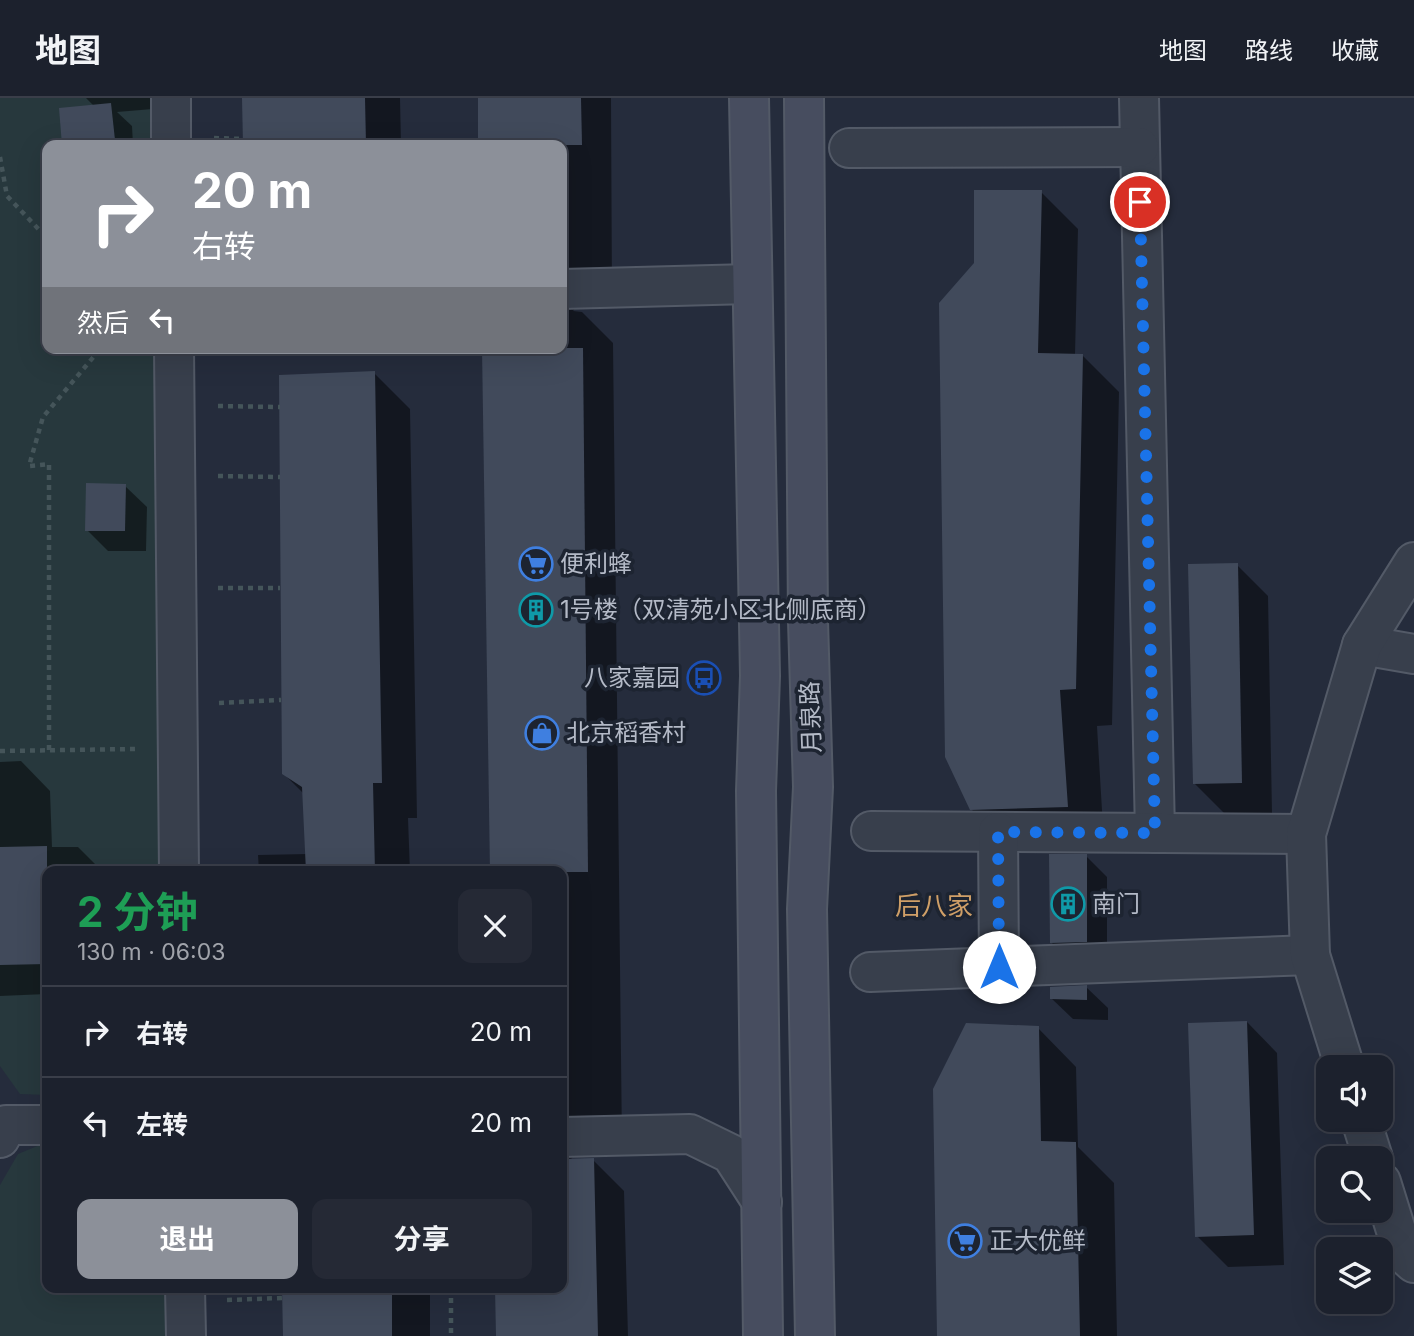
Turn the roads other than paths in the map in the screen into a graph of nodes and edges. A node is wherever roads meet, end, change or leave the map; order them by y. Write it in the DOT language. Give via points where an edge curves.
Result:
graph roads {
  1 [pos="171,98"];
  2 [pos="748,98"];
  3 [pos="804,98"];
  4 [pos="1139,98"];
  5 [pos="171,140"];
  6 [pos="1139,147"];
  7 [pos="849,148"];
  8 [pos="750,284"];
  9 [pos="567,289"];
  10 [pos="174,354"];
  11 [pos="1414,562"];
  12 [pos="1362,645"];
  13 [pos="1414,654"];
  14 [pos="871,831"];
  15 [pos="998,832"];
  16 [pos="1155,833"];
  17 [pos="1306,834"];
  18 [pos="179,866"];
  19 [pos="1310,955"];
  20 [pos="999,967"];
  21 [pos="870,972"];
  22 [pos="1341,1055"];
  23 [pos="2,1124"];
  24 [pos="42,1125"];
  25 [pos="567,1137"];
  26 [pos="762,1202"];
  27 [pos="1393,1212"];
  28 [pos="1410,1254"];
  29 [pos="763,1336"];
  30 [pos="815,1336"];
  1 -- 5 [label="street"];
  2 -- 8 [label="main road, 月泉路"];
  3 -- 30 [label="main road, 月泉路"];
  4 -- 6 [label="street"];
  6 -- 7 [label="street"];
  6 -- 16 [label="street"];
  8 -- 9 [label="street"];
  8 -- 26 [label="main road, 月泉路" via="760,676 756,791"];
  10 -- 18 [label="street"];
  11 -- 12 [label="street"];
  12 -- 13 [label="street"];
  12 -- 17 [label="street"];
  14 -- 15 [label="street"];
  15 -- 16 [label="street"];
  15 -- 20 [label="street"];
  16 -- 17 [label="street"];
  17 -- 19 [label="street"];
  19 -- 20 [label="street"];
  19 -- 22 [label="street"];
  20 -- 21 [label="street"];
  23 -- 24 [label="street"];
  25 -- 26 [label="street" via="690,1134 731,1154"];
  26 -- 29 [label="main road, 月泉路"];
  27 -- 28 [label="street"];
}
